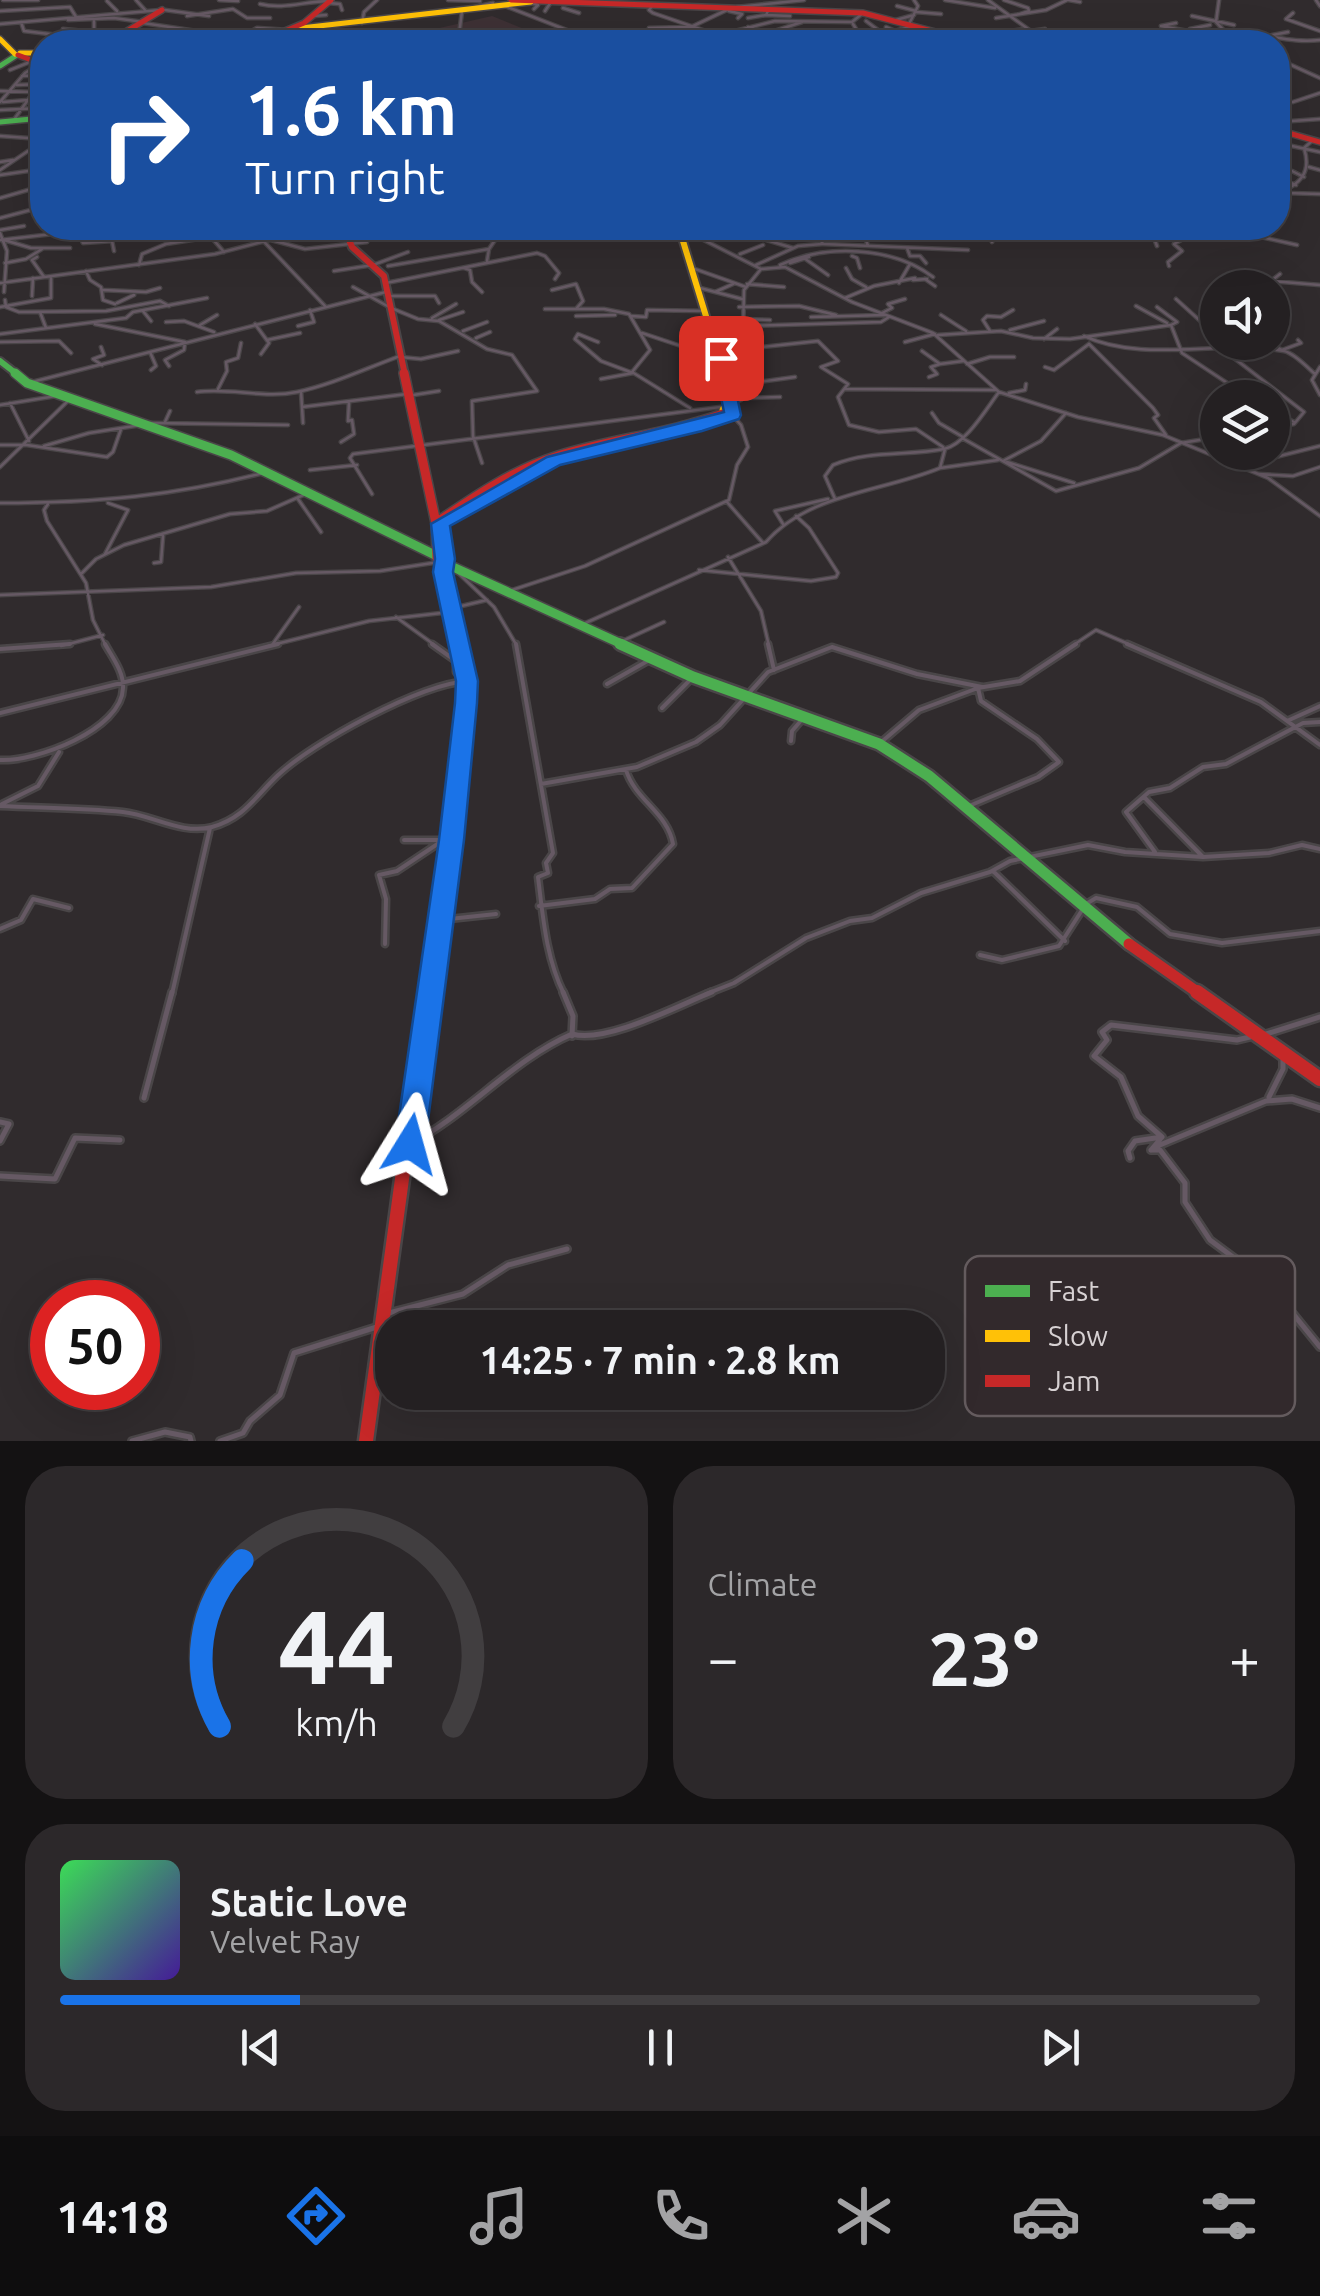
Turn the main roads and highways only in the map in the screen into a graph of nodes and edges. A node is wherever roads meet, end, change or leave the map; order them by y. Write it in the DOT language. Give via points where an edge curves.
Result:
graph roads {
  1 [pos="330,1"];
  2 [pos="467,3"];
  3 [pos="502,3"];
  4 [pos="670,3"];
  5 [pos="545,4"];
  6 [pos="611,4"];
  7 [pos="735,9"];
  8 [pos="163,10"];
  9 [pos="131,30"];
  10 [pos="292,30"];
  11 [pos="924,30"];
  12 [pos="30,115"];
  13 [pos="0,122"];
  14 [pos="348,240"];
  15 [pos="682,240"];
  16 [pos="683,240"];
  17 [pos="0,362"];
  18 [pos="731,409"];
  19 [pos="436,523"];
  20 [pos="441,561"];
  21 [pos="1320,1079"];
  22 [pos="366,1441"];
  1 -- 10 [label="main road"];
  2 -- 3 [label="main road"];
  2 -- 10 [label="main road"];
  3 -- 5 [label="main road"];
  4 -- 6 [label="main road"];
  4 -- 7 [label="main road"];
  5 -- 6 [label="main road"];
  7 -- 11 [label="main road" via="818,9 907,21"];
  8 -- 9 [label="main road"];
  12 -- 13 [label="main road"];
  14 -- 19 [label="main road" via="373,265 388,295"];
  15 -- 18 [label="main road"];
  16 -- 18 [label="main road"];
  17 -- 20 [label="main road" via="27,383 267,472"];
  18 -- 19 [label="main road" via="699,424 552,459"];
  18 -- 20 [label="main road" via="696,428 549,462 440,524"];
  19 -- 20 [label="main road"];
  20 -- 21 [label="main road" via="693,677 878,744 921,770 1149,960"];
  20 -- 22 [label="main road" via="466,681 440,920"];
}
